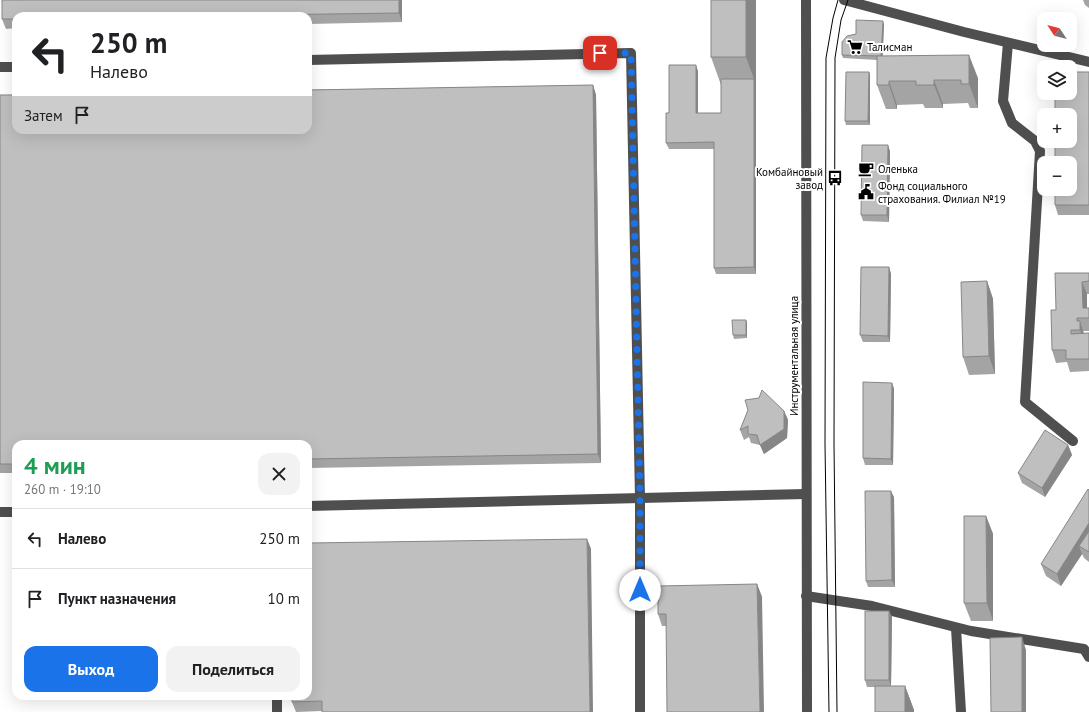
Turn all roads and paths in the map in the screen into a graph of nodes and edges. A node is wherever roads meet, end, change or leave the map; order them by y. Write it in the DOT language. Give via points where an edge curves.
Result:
graph roads {
  1 [pos="806,0"];
  2 [pos="844,0"];
  3 [pos="1008,43"];
  4 [pos="1089,55"];
  5 [pos="312,60"];
  6 [pos="1084,61"];
  7 [pos="0,67"];
  8 [pos="12,67"];
  9 [pos="1073,441"];
  10 [pos="806,494"];
  11 [pos="640,498"];
  12 [pos="312,506"];
  13 [pos="0,512"];
  14 [pos="12,512"];
  15 [pos="806,596"];
  16 [pos="956,628"];
  17 [pos="1089,658"];
  18 [pos="277,700"];
  19 [pos="277,712"];
  20 [pos="640,712"];
  21 [pos="807,712"];
  22 [pos="961,712"];
  1 -- 10 [label="street, Инструментальная улица"];
  2 -- 3 [label="street"];
  3 -- 6 [label="street"];
  3 -- 9 [label="street" via="1003,101 1012,123 1035,141 1040,151 1025,402"];
  4 -- 6 [label="street"];
  5 -- 11 [label="street" via="631,53"];
  7 -- 8 [label="street"];
  10 -- 11 [label="street"];
  10 -- 15 [label="street, Инструментальная улица"];
  11 -- 12 [label="street"];
  11 -- 20 [label="street"];
  13 -- 14 [label="street"];
  15 -- 16 [label="street" via="872,606"];
  15 -- 21 [label="street, Инструментальная улица"];
  16 -- 17 [label="street" via="1084,649"];
  16 -- 22 [label="street"];
  18 -- 19 [label="street"];
}
